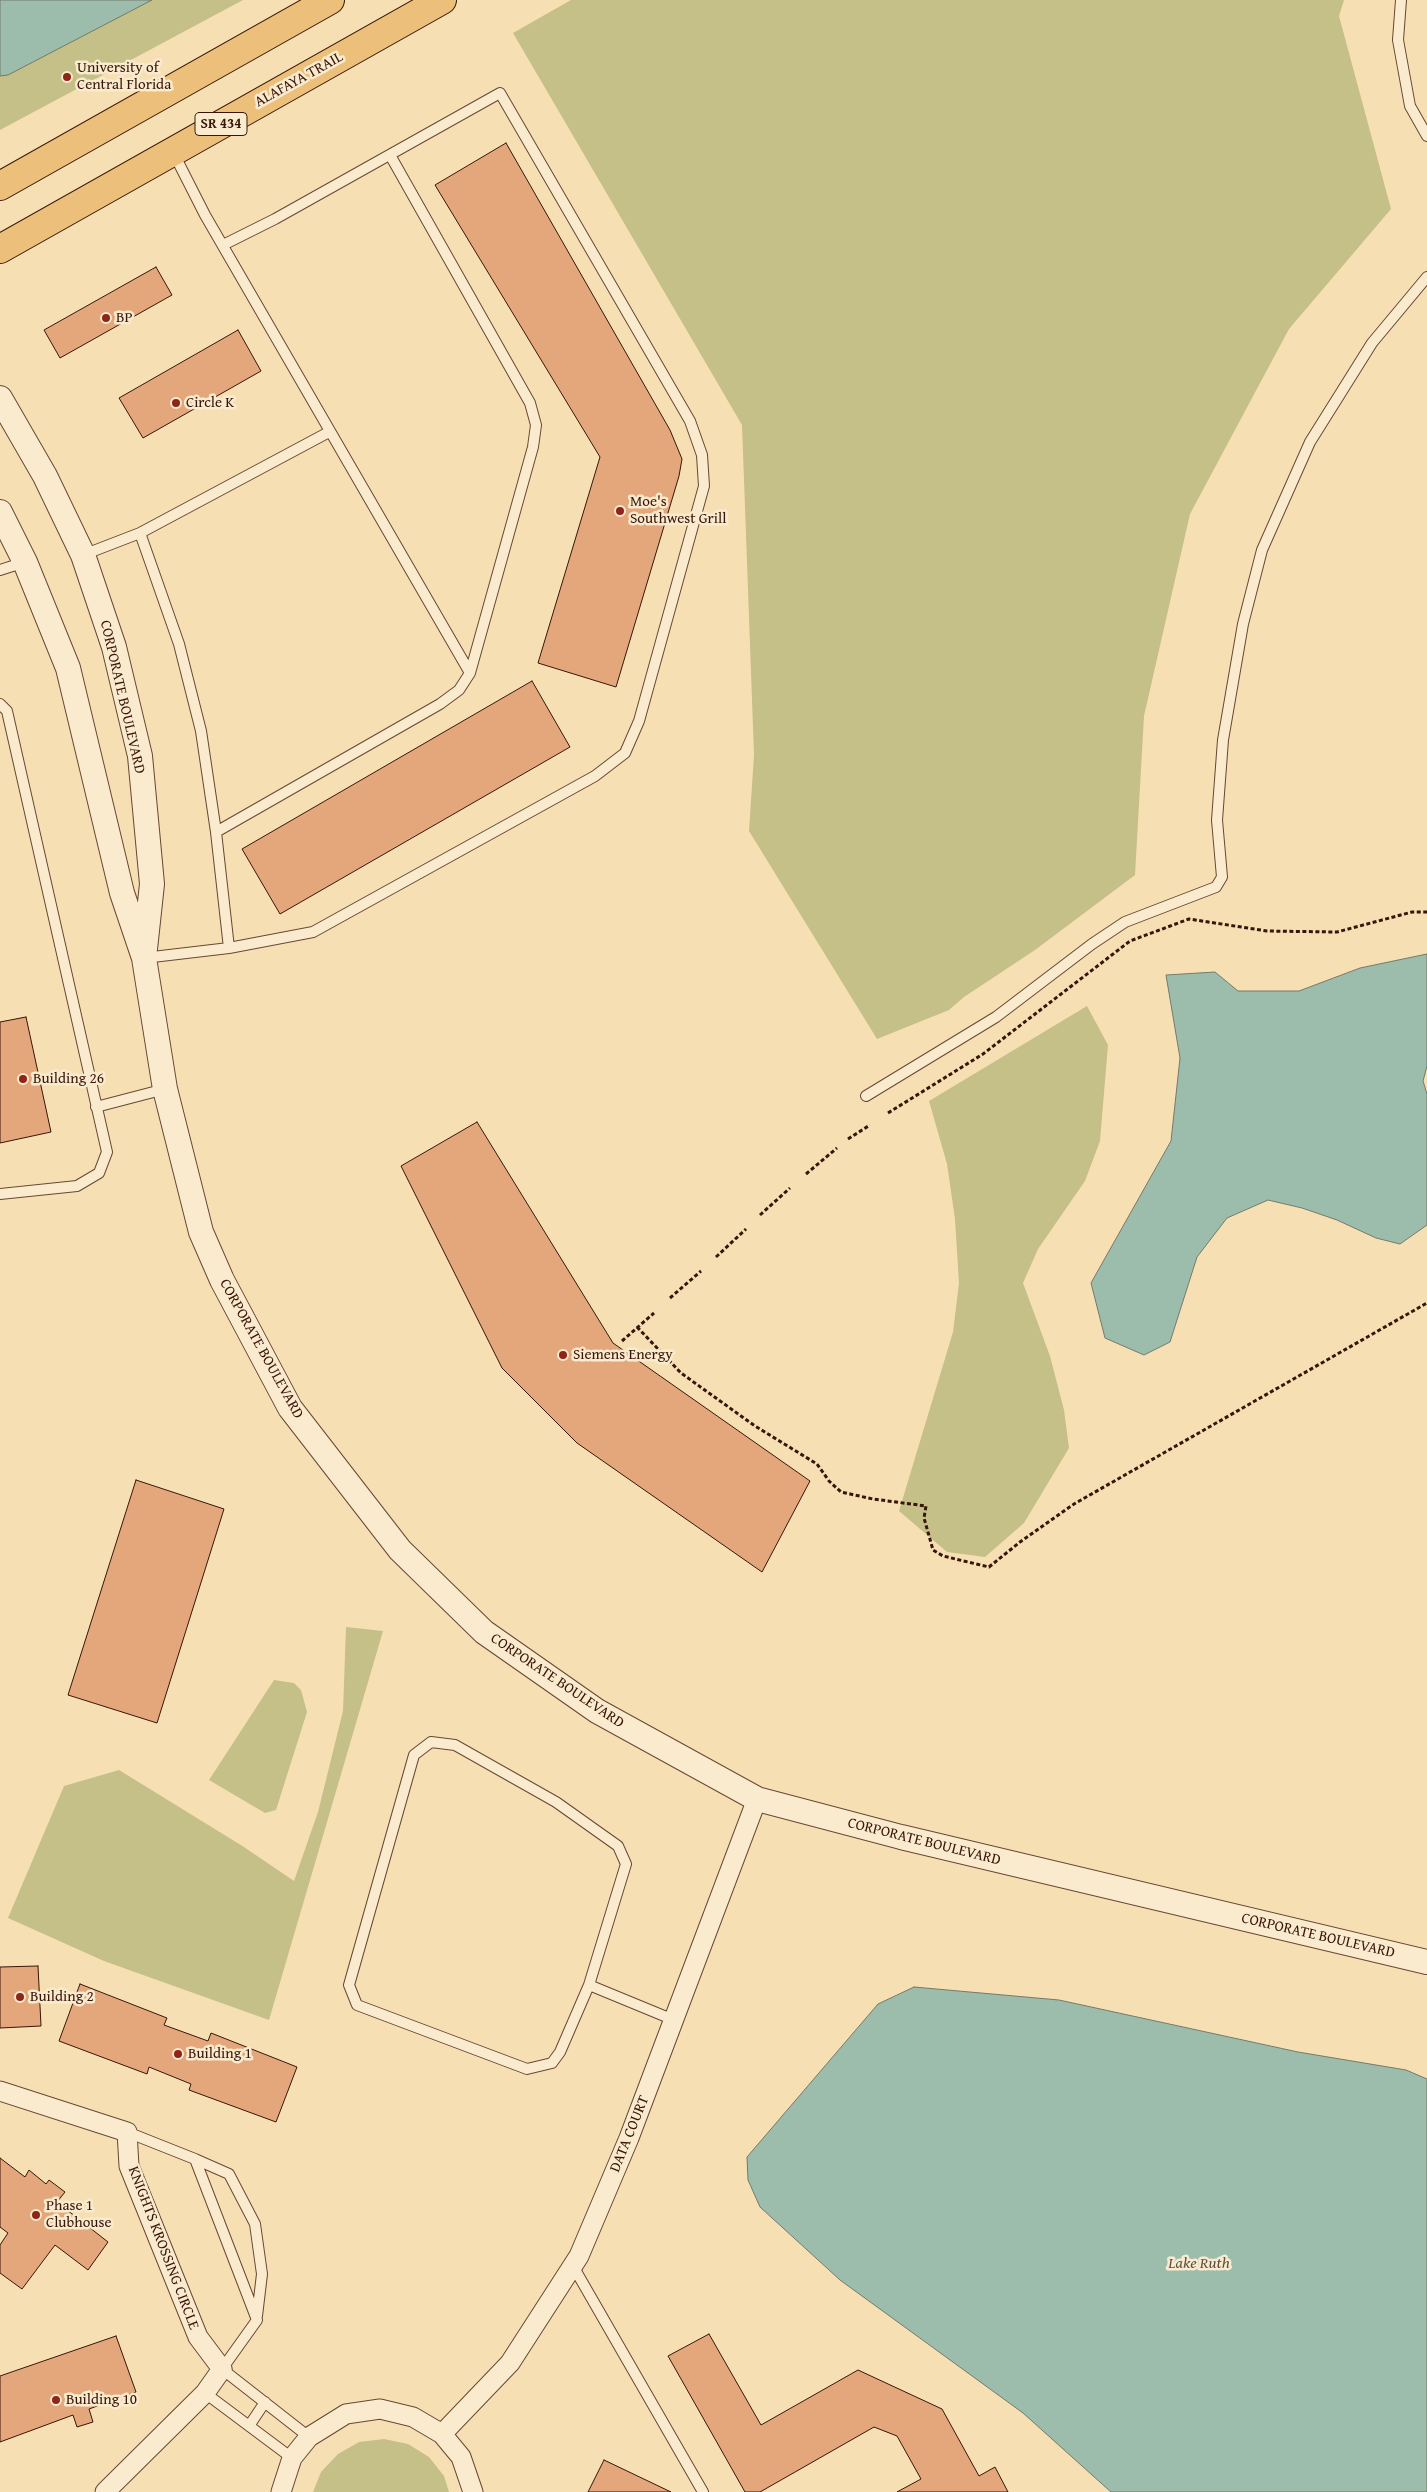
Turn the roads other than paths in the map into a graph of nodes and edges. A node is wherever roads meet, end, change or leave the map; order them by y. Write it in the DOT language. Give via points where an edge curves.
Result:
graph roads {
  1 [pos="330,0"];
  2 [pos="442,0"];
  3 [pos="1401,0"];
  4 [pos="1427,136"];
  5 [pos="173,151"];
  6 [pos="390,155"];
  7 [pos="0,186"];
  8 [pos="223,246"];
  9 [pos="0,249"];
  10 [pos="1427,277"];
  11 [pos="0,398"];
  12 [pos="329,432"];
  13 [pos="0,512"];
  14 [pos="140,533"];
  15 [pos="83,555"];
  16 [pos="25,562"];
  17 [pos="0,570"];
  18 [pos="470,673"];
  19 [pos="0,704"];
  20 [pos="216,832"];
  21 [pos="229,948"];
  22 [pos="144,958"];
  23 [pos="165,1090"];
  24 [pos="866,1096"];
  25 [pos="96,1107"];
  26 [pos="0,1194"];
  27 [pos="757,1799"];
  28 [pos="1427,1962"];
  29 [pos="589,1985"];
  30 [pos="674,2020"];
  31 [pos="0,2091"];
  32 [pos="127,2132"];
  33 [pos="195,2159"];
  34 [pos="572,2266"];
  35 [pos="257,2320"];
  36 [pos="222,2369"];
  37 [pos="205,2393"];
  38 [pos="265,2402"];
  39 [pos="249,2426"];
  40 [pos="442,2434"];
  41 [pos="309,2437"];
  42 [pos="292,2458"];
  43 [pos="112,2490"];
  44 [pos="281,2492"];
  45 [pos="473,2492"];
  46 [pos="703,2492"];
  1 -- 7 [label="main road"];
  2 -- 5 [label="main road, ALAFAYA TRAIL / SR 434"];
  3 -- 4 [label="lane" via="1398,40 1410,106"];
  5 -- 8 [label="lane"];
  5 -- 9 [label="main road, ALAFAYA TRAIL / SR 434"];
  6 -- 8 [label="lane"];
  6 -- 18 [label="lane" via="530,403 536,425 533,447"];
  6 -- 21 [label="lane" via="500,93 690,421 702,455 704,486 639,721 625,753 595,776 313,932"];
  8 -- 12 [label="lane"];
  10 -- 24 [label="lane" via="1372,343 1310,442 1262,550 1243,624 1223,740 1217,820 1222,877 1216,887 1125,922 996,1017"];
  11 -- 15 [label="street, CORPORATE BOULEVARD" via="45,476"];
  12 -- 14 [label="lane"];
  12 -- 18 [label="lane"];
  13 -- 16 [label="street, CORPORATE BOULEVARD"];
  14 -- 15 [label="lane"];
  14 -- 20 [label="lane" via="179,644 201,731"];
  15 -- 22 [label="street, CORPORATE BOULEVARD" via="114,647 140,756 152,884"];
  16 -- 17 [label="lane"];
  16 -- 22 [label="street, CORPORATE BOULEVARD" via="68,668 122,893"];
  18 -- 20 [label="lane" via="459,690 440,704"];
  19 -- 25 [label="lane" via="7,711"];
  20 -- 21 [label="lane"];
  21 -- 22 [label="lane"];
  22 -- 23 [label="street, CORPORATE BOULEVARD"];
  23 -- 25 [label="lane"];
  23 -- 27 [label="street, CORPORATE BOULEVARD" via="201,1232 222,1280 290,1408 400,1550 484,1632 588,1705"];
  25 -- 26 [label="lane" via="107,1152 99,1173 77,1186"];
  27 -- 28 [label="street, CORPORATE BOULEVARD" via="900,1837"];
  27 -- 30 [label="street, DATA COURT"];
  29 -- 29 [label="lane" via="626,1864 618,1846 556,1802 455,1745 431,1742 414,1756 349,1985 357,2005 526,2069 552,2063 560,2052"];
  29 -- 30 [label="lane"];
  30 -- 34 [label="street, DATA COURT" via="629,2138"];
  31 -- 32 [label="street"];
  32 -- 33 [label="lane"];
  32 -- 36 [label="street, KNIGHTS KROSSING CIRCLE" via="129,2166 198,2337"];
  33 -- 35 [label="lane"];
  33 -- 35 [label="lane" via="228,2174 254,2224 262,2274"];
  34 -- 40 [label="street, DATA COURT" via="510,2362"];
  34 -- 46 [label="lane"];
  35 -- 36 [label="lane"];
  36 -- 37 [label="street"];
  36 -- 38 [label="lane, KNIGHTS KROSSING CIRCLE"];
  37 -- 39 [label="lane"];
  37 -- 43 [label="street"];
  38 -- 39 [label="lane"];
  38 -- 41 [label="lane, KNIGHTS KROSSING CIRCLE"];
  39 -- 42 [label="lane"];
  40 -- 41 [label="street" via="413,2417 380,2410 346,2414"];
  40 -- 45 [label="street" via="461,2457"];
  41 -- 42 [label="street"];
  42 -- 44 [label="street"];
}
